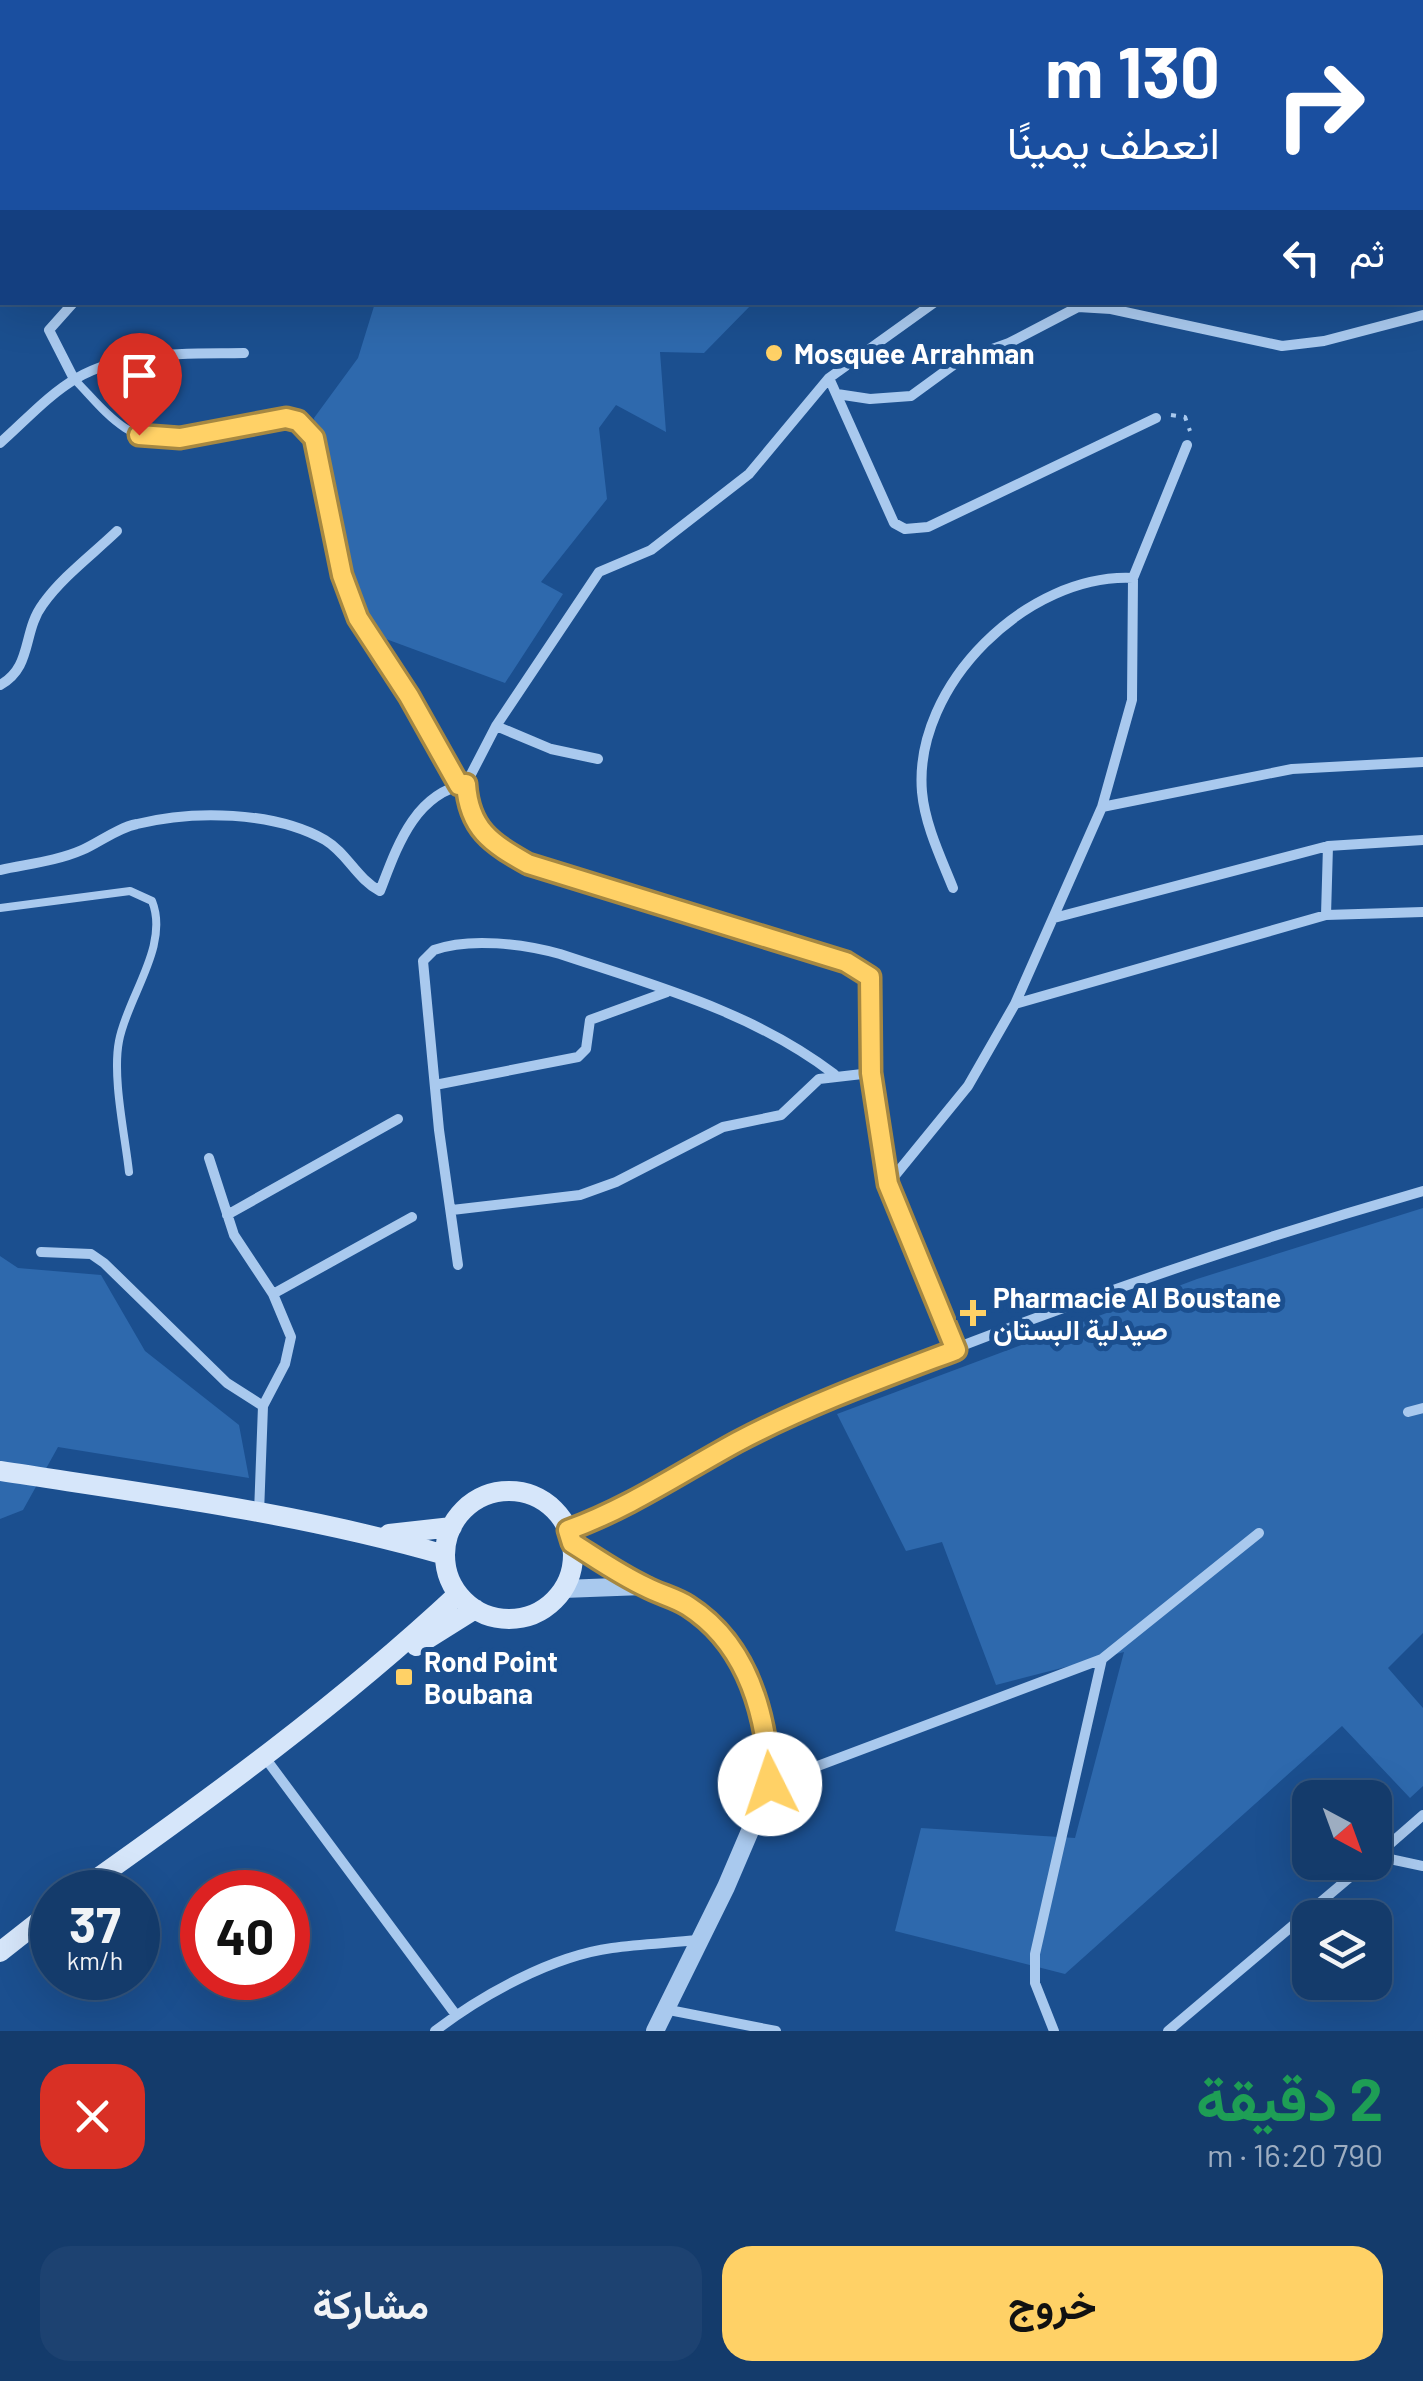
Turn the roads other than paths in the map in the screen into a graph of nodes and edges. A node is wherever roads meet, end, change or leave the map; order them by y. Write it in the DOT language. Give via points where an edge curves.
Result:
graph roads {
  1 [pos="71,305"];
  2 [pos="931,305"];
  3 [pos="1423,315"];
  4 [pos="244,353"];
  5 [pos="829,378"];
  6 [pos="74,380"];
  7 [pos="837,394"];
  8 [pos="1156,418"];
  9 [pos="0,443"];
  10 [pos="1188,445"];
  11 [pos="117,531"];
  12 [pos="1133,578"];
  13 [pos="0,685"];
  14 [pos="496,726"];
  15 [pos="598,759"];
  16 [pos="1423,762"];
  17 [pos="462,785"];
  18 [pos="1102,807"];
  19 [pos="1423,840"];
  20 [pos="1328,846"];
  21 [pos="0,870"];
  22 [pos="953,888"];
  23 [pos="0,908"];
  24 [pos="1423,912"];
  25 [pos="1326,915"];
  26 [pos="1054,918"];
  27 [pos="668,992"];
  28 [pos="1015,1004"];
  29 [pos="871,1073"];
  30 [pos="834,1074"];
  31 [pos="435,1085"];
  32 [pos="398,1119"];
  33 [pos="209,1158"];
  34 [pos="129,1172"];
  35 [pos="888,1184"];
  36 [pos="1423,1191"];
  37 [pos="452,1210"];
  38 [pos="227,1215"];
  39 [pos="412,1217"];
  40 [pos="41,1252"];
  41 [pos="458,1265"];
  42 [pos="273,1294"];
  43 [pos="956,1350"];
  44 [pos="263,1406"];
  45 [pos="1423,1408"];
  46 [pos="1408,1412"];
  47 [pos="0,1471"];
  48 [pos="259,1513"];
  49 [pos="452,1526"];
  50 [pos="1259,1533"];
  51 [pos="378,1536"];
  52 [pos="570,1536"];
  53 [pos="445,1556"];
  54 [pos="643,1586"];
  55 [pos="563,1589"];
  56 [pos="458,1594"];
  57 [pos="475,1609"];
  58 [pos="1102,1659"];
  59 [pos="372,1674"];
  60 [pos="266,1759"];
  61 [pos="770,1784"];
  62 [pos="1423,1815"];
  63 [pos="1392,1842"];
  64 [pos="1392,1859"];
  65 [pos="1423,1866"];
  66 [pos="109,1870"];
  67 [pos="1347,1880"];
  68 [pos="30,1928"];
  69 [pos="698,1940"];
  70 [pos="0,1952"];
  71 [pos="664,2009"];
  72 [pos="456,2015"];
  73 [pos="434,2031"];
  74 [pos="655,2031"];
  75 [pos="776,2031"];
  76 [pos="1054,2031"];
  77 [pos="1168,2031"];
  1 -- 6 [label="street" via="48,330"];
  2 -- 5 [label="street"];
  3 -- 7 [label="street" via="1282,346 1111,309 1078,308 960,361 911,396"];
  4 -- 6 [label="street" via="117,361"];
  5 -- 7 [label="street"];
  5 -- 14 [label="street" via="749,474 651,550 600,572"];
  6 -- 9 [label="street"];
  6 -- 17 [label="lane" via="139,435 180,438 286,418 307,429 358,618"];
  7 -- 8 [label="street" via="894,523 918,530"];
  10 -- 12 [label="street"];
  11 -- 13 [label="street" via="43,603 17,676"];
  12 -- 18 [label="street" via="1132,700"];
  12 -- 22 [label="street" via="1059,591 993,634 950,688 925,751 922,792"];
  14 -- 15 [label="street"];
  14 -- 17 [label="street"];
  16 -- 18 [label="street" via="1292,769"];
  17 -- 21 [label="street" via="442,789 410,822 380,891 317,836 280,823 218,818 138,823 81,850"];
  17 -- 29 [label="street" via="468,810 494,844 528,864 859,968 872,986"];
  18 -- 26 [label="street"];
  19 -- 20 [label="street"];
  20 -- 25 [label="street"];
  20 -- 26 [label="street"];
  23 -- 34 [label="lane" via="130,891 152,901 155,938 119,1040"];
  24 -- 25 [label="street"];
  25 -- 28 [label="street"];
  26 -- 28 [label="street"];
  27 -- 30 [label="street" via="737,1013"];
  27 -- 31 [label="street" via="590,1020 578,1058"];
  27 -- 31 [label="street" via="534,947 434,950 423,962"];
  28 -- 35 [label="street" via="968,1086"];
  29 -- 30 [label="street"];
  29 -- 35 [label="street"];
  30 -- 37 [label="street" via="775,1118 723,1127 600,1189"];
  31 -- 37 [label="street"];
  32 -- 38 [label="street"];
  33 -- 38 [label="street"];
  35 -- 43 [label="street"];
  36 -- 43 [label="street" via="1275,1234"];
  37 -- 41 [label="street"];
  38 -- 42 [label="street"];
  39 -- 42 [label="street"];
  40 -- 44 [label="street" via="91,1254 104,1263 227,1383"];
  42 -- 44 [label="street" via="290,1336 285,1364"];
  43 -- 52 [label="street" via="738,1442"];
  44 -- 48 [label="street"];
  45 -- 46 [label="street"];
  47 -- 48 [label="main road"];
  48 -- 51 [label="main road"];
  49 -- 51 [label="main road"];
  49 -- 52 [label="main road" via="476,1500 519,1492 548,1505"];
  49 -- 53 [label="main road"];
  50 -- 58 [label="street"];
  51 -- 53 [label="main road"];
  52 -- 54 [label="street"];
  52 -- 55 [label="main road" via="572,1567"];
  53 -- 56 [label="main road"];
  54 -- 55 [label="street"];
  54 -- 61 [label="street" via="688,1606 718,1633 749,1678 768,1740"];
  55 -- 57 [label="main road" via="550,1604 514,1619"];
  56 -- 57 [label="main road"];
  56 -- 59 [label="main road"];
  57 -- 59 [label="main road"];
  58 -- 61 [label="street"];
  58 -- 76 [label="street" via="1035,1954 1035,1983"];
  59 -- 60 [label="main road"];
  60 -- 66 [label="main road"];
  60 -- 72 [label="street"];
  61 -- 69 [label="street"];
  62 -- 63 [label="street"];
  64 -- 65 [label="street"];
  67 -- 77 [label="street"];
  68 -- 70 [label="main road"];
  69 -- 71 [label="street"];
  69 -- 72 [label="street" via="608,1948 548,1967"];
  71 -- 74 [label="street"];
  71 -- 75 [label="street"];
  72 -- 73 [label="street"];
}
